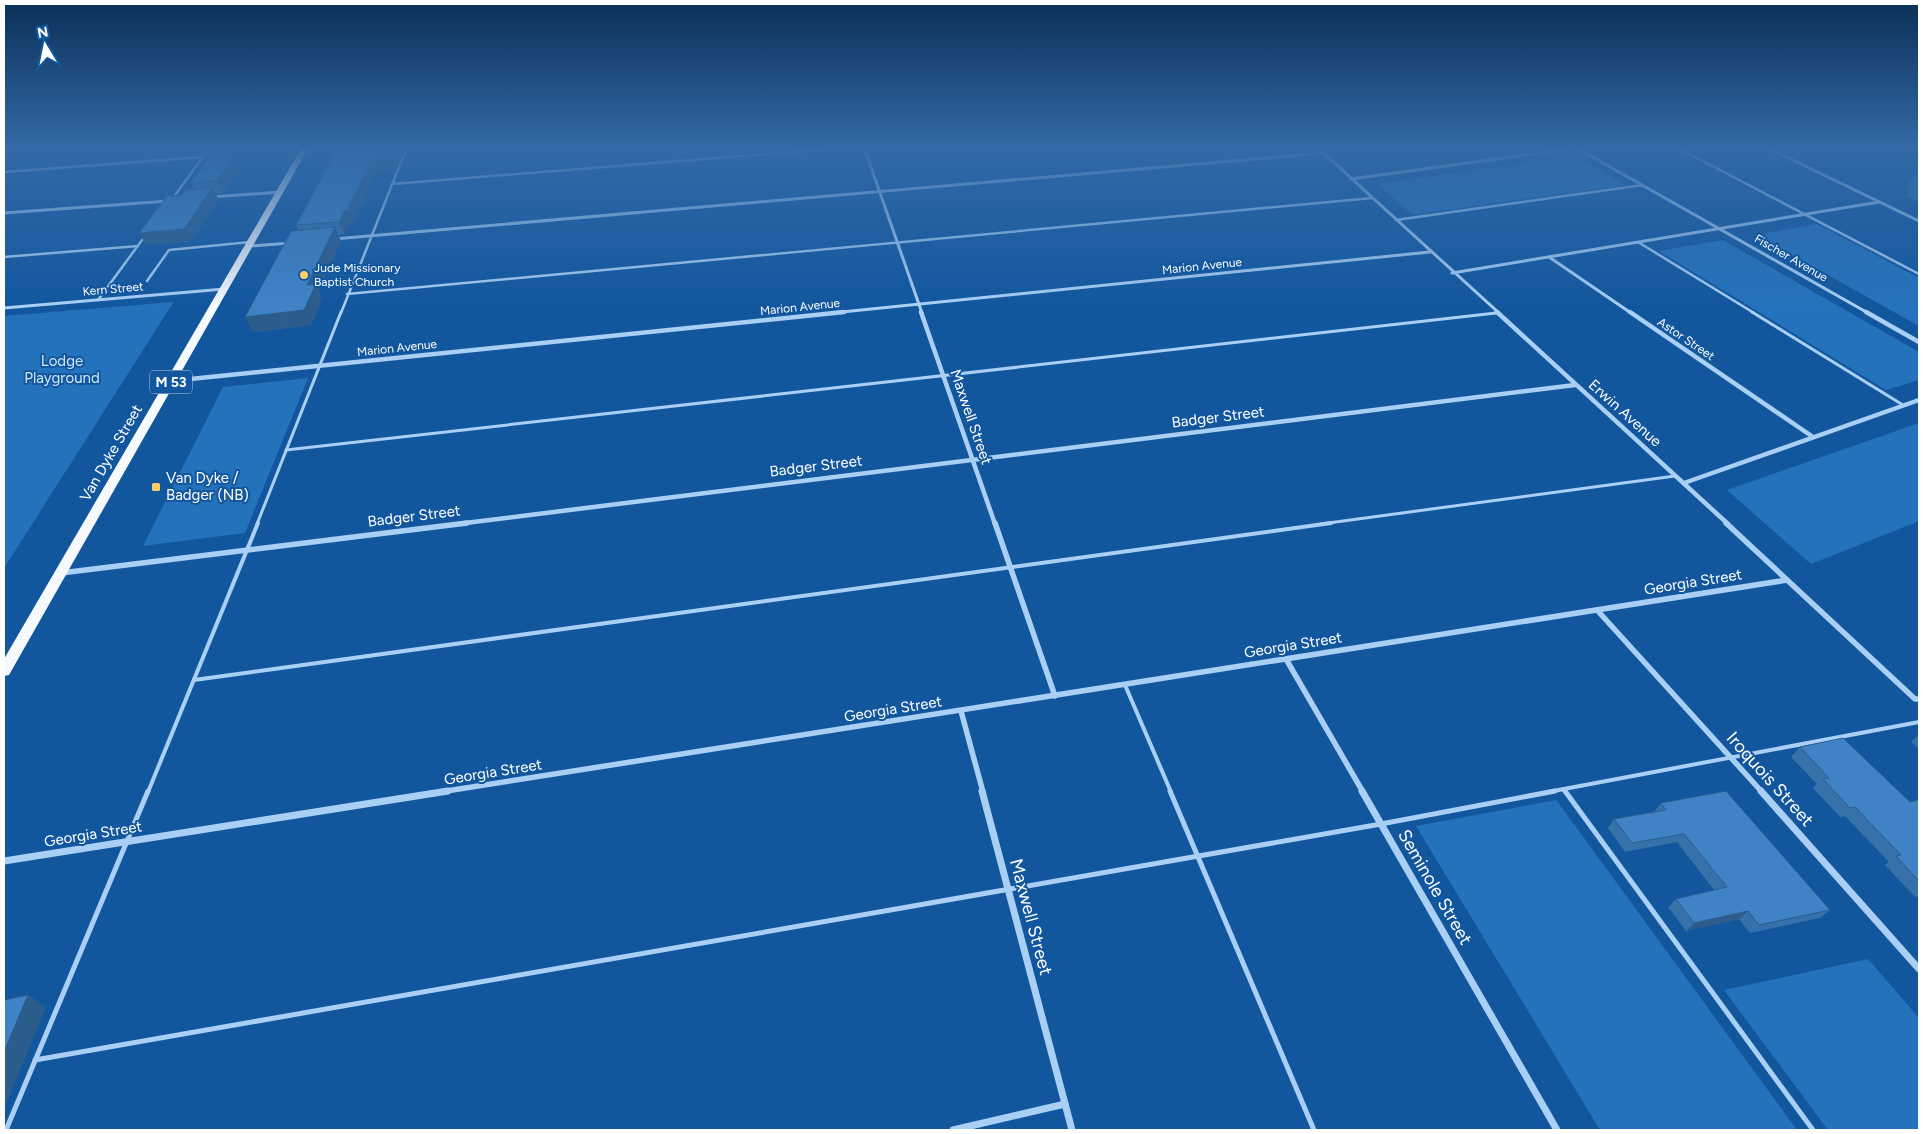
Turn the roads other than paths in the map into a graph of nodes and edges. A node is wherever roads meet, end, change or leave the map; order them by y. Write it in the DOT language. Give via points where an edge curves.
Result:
graph roads {
  1 [pos="172,200"];
  2 [pos="181,200"];
  3 [pos="276,200"];
  4 [pos="386,200"];
  5 [pos="788,200"];
  6 [pos="883,200"];
  7 [pos="1352,200"];
  8 [pos="1374,200"];
  9 [pos="1538,200"];
  10 [pos="1669,200"];
  11 [pos="1779,200"];
  12 [pos="1875,200"];
  13 [pos="1879,202"];
  14 [pos="166,208"];
  15 [pos="4,213"];
  16 [pos="1806,214"];
  17 [pos="1396,220"];
  18 [pos="1919,221"];
  19 [pos="1719,229"];
  20 [pos="149,231"];
  21 [pos="371,236"];
  22 [pos="333,239"];
  23 [pos="295,242"];
  24 [pos="1638,242"];
  25 [pos="897,243"];
  26 [pos="251,244"];
  27 [pos="138,246"];
  28 [pos="1430,252"];
  29 [pos="4,257"];
  30 [pos="1548,257"];
  31 [pos="1452,273"];
  32 [pos="1919,274"];
  33 [pos="148,281"];
  34 [pos="224,289"];
  35 [pos="347,294"];
  36 [pos="98,300"];
  37 [pos="919,305"];
  38 [pos="4,308"];
  39 [pos="1496,313"];
  40 [pos="1919,342"];
  41 [pos="319,366"];
  42 [pos="944,376"];
  43 [pos="172,381"];
  44 [pos="1575,385"];
  45 [pos="1919,400"];
  46 [pos="1903,406"];
  47 [pos="1813,437"];
  48 [pos="286,450"];
  49 [pos="973,460"];
  50 [pos="1675,476"];
  51 [pos="1684,484"];
  52 [pos="248,550"];
  53 [pos="1010,566"];
  54 [pos="61,573"];
  55 [pos="1787,580"];
  56 [pos="1597,610"];
  57 [pos="1286,659"];
  58 [pos="4,671"];
  59 [pos="194,680"];
  60 [pos="1125,685"];
  61 [pos="1055,696"];
  62 [pos="1918,700"];
  63 [pos="960,711"];
  64 [pos="1919,722"];
  65 [pos="1732,758"];
  66 [pos="1563,790"];
  67 [pos="1381,824"];
  68 [pos="128,841"];
  69 [pos="1198,855"];
  70 [pos="4,861"];
  71 [pos="1008,890"];
  72 [pos="1919,968"];
  73 [pos="35,1060"];
  74 [pos="1065,1104"];
  75 [pos="6,1130"];
  76 [pos="953,1130"];
  77 [pos="1072,1130"];
  78 [pos="1314,1130"];
  79 [pos="1557,1130"];
  80 [pos="1813,1130"];
  1 -- 2 [label="street"];
  1 -- 14 [label="lane"];
  1 -- 15 [label="street"];
  3 -- 26 [label="main road, Van Dyke Street / M 53"];
  4 -- 21 [label="lane"];
  5 -- 21 [label="street"];
  6 -- 25 [label="street, Maxwell Street"];
  7 -- 25 [label="lane"];
  8 -- 17 [label="street, Erwin Avenue"];
  9 -- 17 [label="lane"];
  10 -- 19 [label="street, Fischer Avenue"];
  11 -- 16 [label="lane"];
  12 -- 13 [label="street"];
  13 -- 16 [label="street"];
  13 -- 18 [label="street"];
  16 -- 19 [label="street"];
  16 -- 32 [label="lane"];
  17 -- 28 [label="street, Erwin Avenue"];
  19 -- 24 [label="street"];
  19 -- 40 [label="street, Fischer Avenue"];
  20 -- 27 [label="lane"];
  21 -- 22 [label="street"];
  21 -- 35 [label="lane"];
  23 -- 26 [label="street"];
  24 -- 30 [label="street"];
  24 -- 46 [label="lane"];
  25 -- 35 [label="lane"];
  25 -- 37 [label="street, Maxwell Street"];
  26 -- 33 [label="lane" via="169,250"];
  26 -- 34 [label="main road, Van Dyke Street / M 53"];
  27 -- 29 [label="lane"];
  27 -- 36 [label="lane"];
  28 -- 31 [label="street, Erwin Avenue"];
  28 -- 37 [label="street, Marion Avenue"];
  30 -- 31 [label="street"];
  30 -- 47 [label="street, Astor Street"];
  31 -- 39 [label="street, Erwin Avenue"];
  34 -- 36 [label="street, Kern Street"];
  34 -- 43 [label="main road, Van Dyke Street / M 53"];
  35 -- 41 [label="lane"];
  36 -- 38 [label="street, Kern Street"];
  37 -- 41 [label="street, Marion Avenue"];
  37 -- 42 [label="street, Maxwell Street"];
  39 -- 42 [label="lane"];
  39 -- 44 [label="street, Erwin Avenue"];
  41 -- 43 [label="street, Marion Avenue"];
  41 -- 48 [label="lane"];
  42 -- 48 [label="lane"];
  42 -- 49 [label="street, Maxwell Street"];
  43 -- 54 [label="main road, Van Dyke Street / M 53"];
  44 -- 49 [label="street, Badger Street"];
  44 -- 50 [label="street, Erwin Avenue"];
  45 -- 46 [label="street"];
  46 -- 47 [label="street"];
  47 -- 51 [label="street"];
  48 -- 52 [label="lane"];
  49 -- 52 [label="street, Badger Street"];
  49 -- 53 [label="street, Maxwell Street"];
  50 -- 51 [label="street, Erwin Avenue"];
  50 -- 53 [label="lane"];
  51 -- 55 [label="street, Erwin Avenue"];
  52 -- 54 [label="street, Badger Street"];
  52 -- 59 [label="lane"];
  53 -- 59 [label="lane"];
  53 -- 61 [label="street, Maxwell Street"];
  54 -- 58 [label="main road, Van Dyke Street / M 53"];
  55 -- 56 [label="street, Georgia Street"];
  55 -- 62 [label="street, Erwin Avenue"];
  56 -- 57 [label="street, Georgia Street"];
  56 -- 65 [label="street, Iroquois Street"];
  57 -- 60 [label="street, Georgia Street"];
  57 -- 67 [label="street, Seminole Street"];
  59 -- 68 [label="lane"];
  60 -- 61 [label="street, Georgia Street"];
  60 -- 69 [label="lane"];
  61 -- 63 [label="street, Georgia Street"];
  63 -- 68 [label="street, Georgia Street"];
  63 -- 71 [label="street, Maxwell Street"];
  64 -- 65 [label="lane"];
  65 -- 66 [label="lane"];
  65 -- 72 [label="street, Iroquois Street"];
  66 -- 67 [label="lane"];
  66 -- 80 [label="lane"];
  67 -- 69 [label="lane"];
  67 -- 79 [label="street, Seminole Street"];
  68 -- 70 [label="street, Georgia Street"];
  68 -- 73 [label="lane"];
  69 -- 71 [label="lane"];
  69 -- 78 [label="lane"];
  71 -- 73 [label="lane"];
  71 -- 74 [label="street, Maxwell Street"];
  73 -- 75 [label="lane"];
  74 -- 76 [label="street"];
  74 -- 77 [label="street, Maxwell Street"];
}
